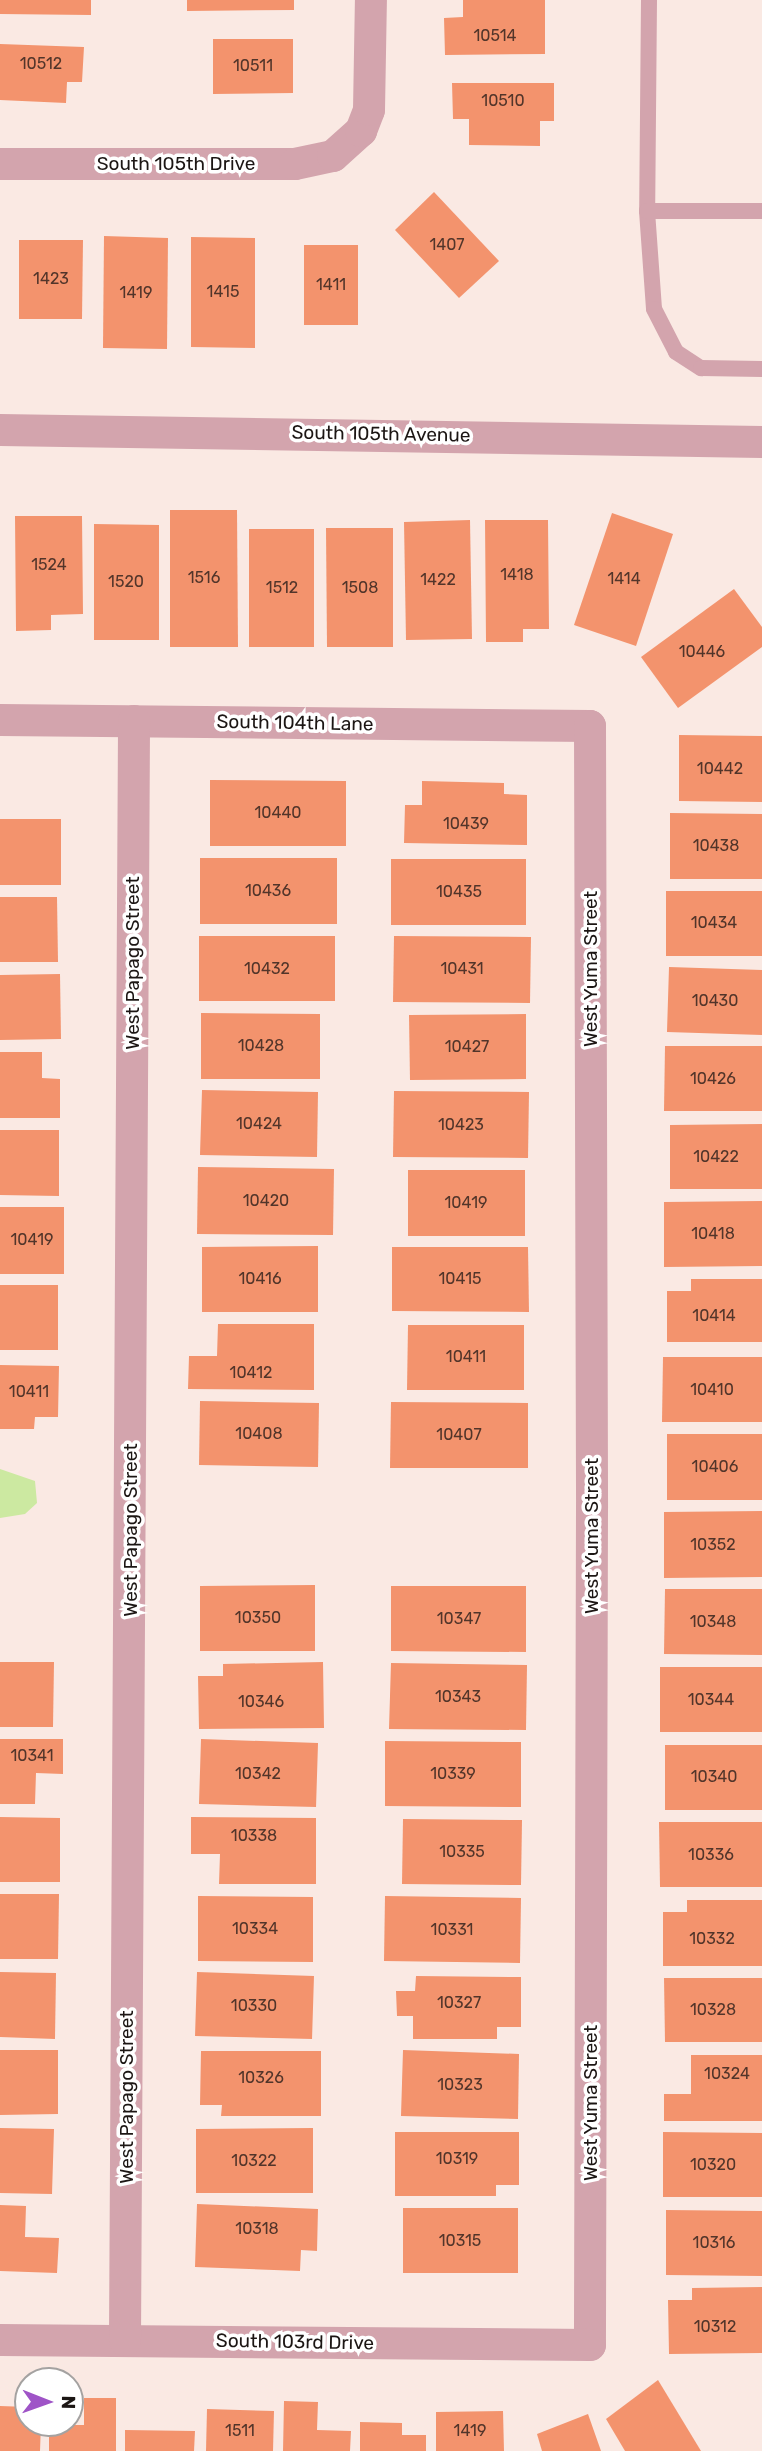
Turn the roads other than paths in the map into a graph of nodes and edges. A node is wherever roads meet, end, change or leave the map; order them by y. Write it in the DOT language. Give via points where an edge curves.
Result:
graph roads {
  1 [pos="371,0"];
  2 [pos="649,0"];
  3 [pos="0,164"];
  4 [pos="647,211"];
  5 [pos="762,211"];
  6 [pos="762,369"];
  7 [pos="0,430"];
  8 [pos="762,442"];
  9 [pos="0,720"];
  10 [pos="134,721"];
  11 [pos="590,726"];
  12 [pos="0,2340"];
  13 [pos="125,2340"];
  14 [pos="590,2345"];
  1 -- 3 [label="street, South 105th Drive" via="369,110 349,146 295,164"];
  2 -- 4 [label="lane"];
  4 -- 5 [label="lane"];
  4 -- 6 [label="lane" via="654,309 676,352 701,368"];
  7 -- 8 [label="street, South 105th Avenue"];
  9 -- 10 [label="street, South 104th Lane"];
  10 -- 11 [label="street, South 104th Lane"];
  10 -- 13 [label="street, West Papago Street"];
  11 -- 14 [label="street, West Yuma Street"];
  12 -- 13 [label="street, South 103rd Drive"];
  13 -- 14 [label="street, South 103rd Drive"];
}
